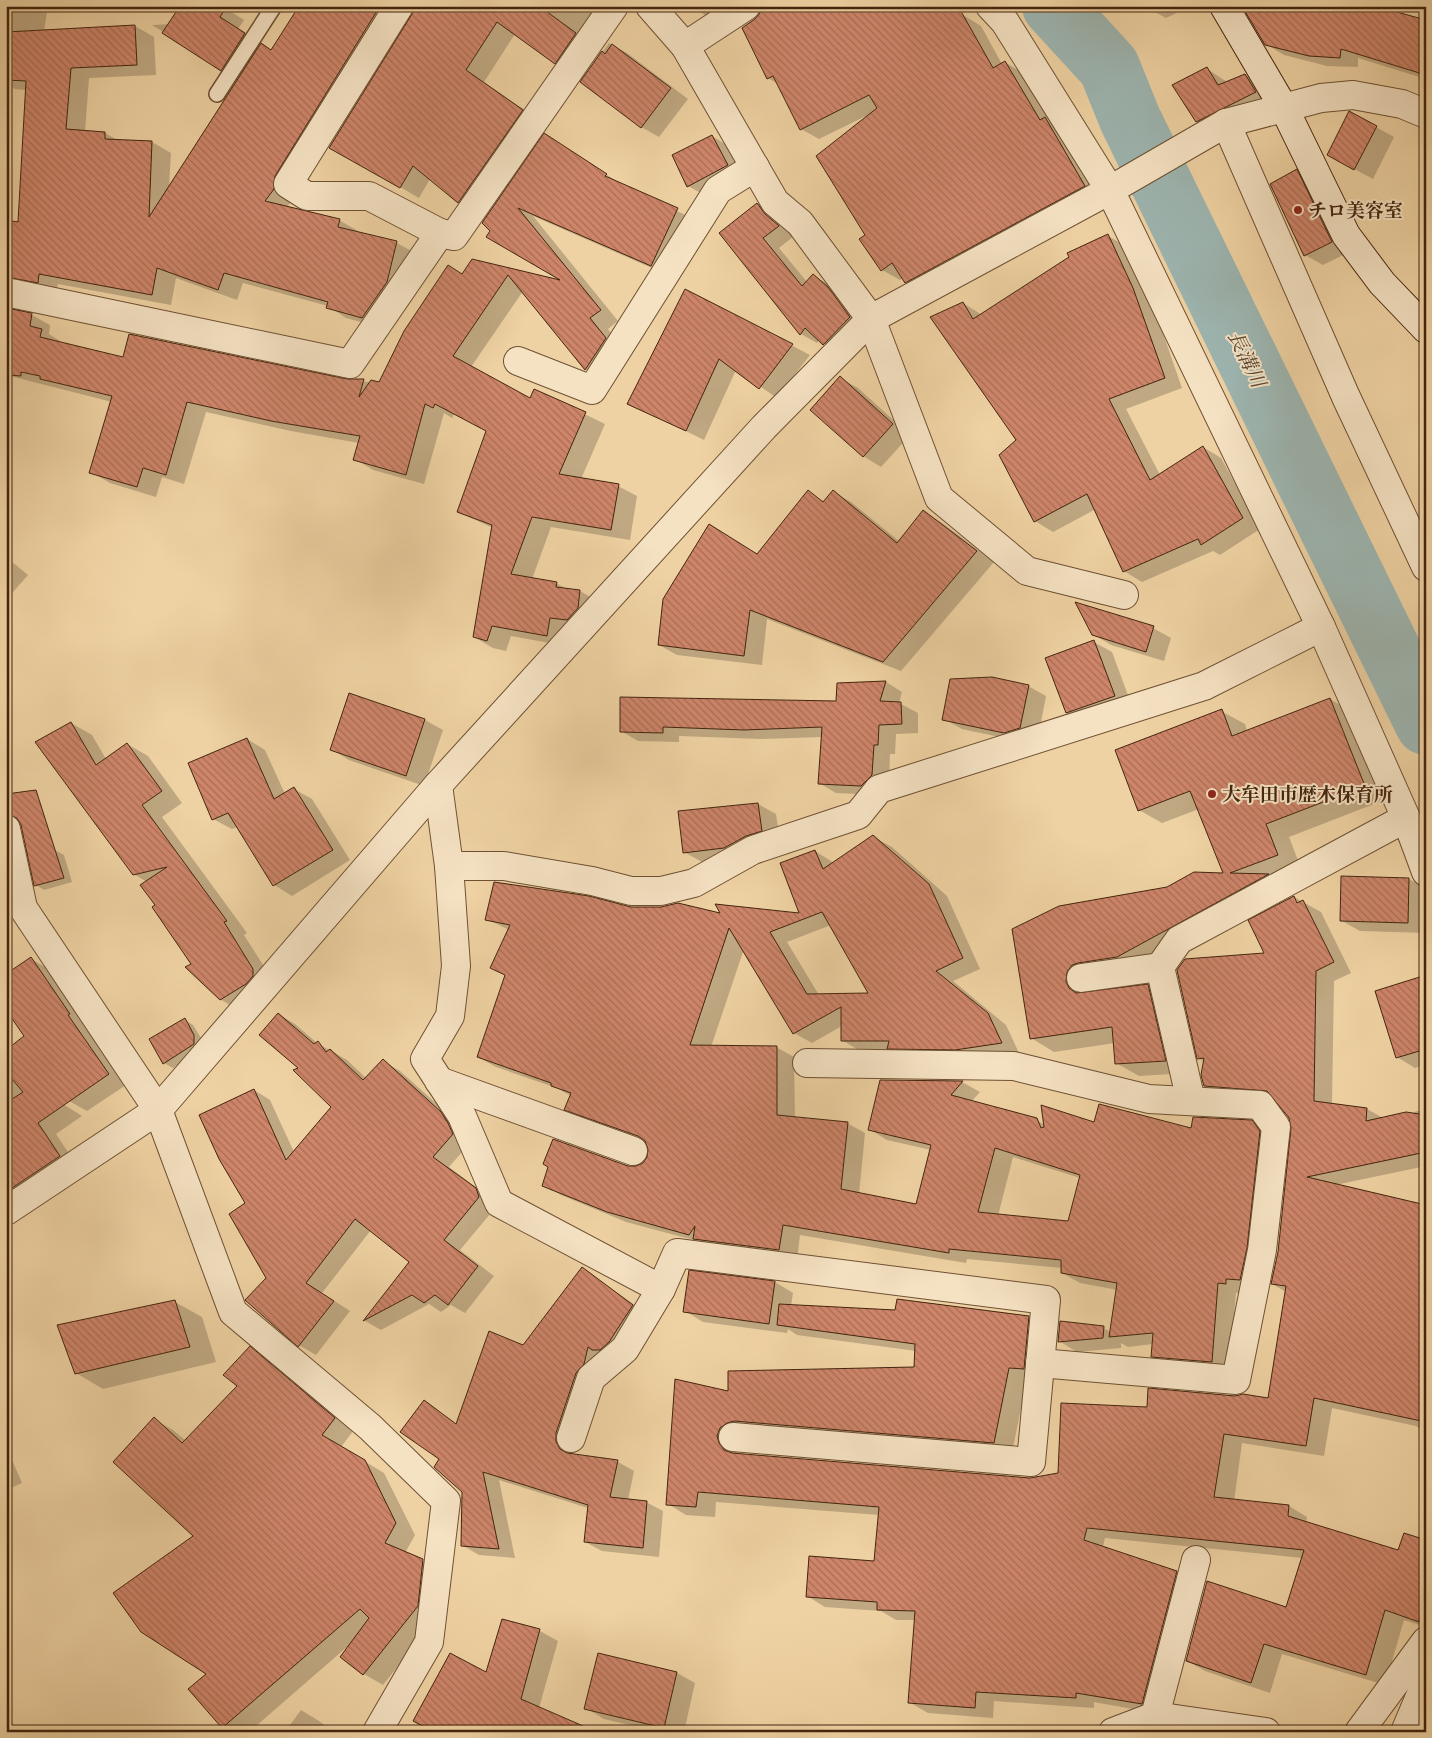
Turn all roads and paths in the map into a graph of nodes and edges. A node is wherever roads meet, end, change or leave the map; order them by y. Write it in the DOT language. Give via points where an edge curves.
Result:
graph roads {
  1 [pos="274,6"];
  2 [pos="399,6"];
  3 [pos="614,6"];
  4 [pos="650,6"];
  5 [pos="746,6"];
  6 [pos="990,6"];
  7 [pos="1224,6"];
  8 [pos="685,46"];
  9 [pos="217,94"];
  10 [pos="1284,110"];
  11 [pos="1426,114"];
  12 [pos="1226,123"];
  13 [pos="754,167"];
  14 [pos="1110,190"];
  15 [pos="440,233"];
  16 [pos="6,292"];
  17 [pos="872,319"];
  18 [pos="1426,329"];
  19 [pos="518,361"];
  20 [pos="1426,567"];
  21 [pos="1124,595"];
  22 [pos="1321,627"];
  23 [pos="438,785"];
  24 [pos="1406,818"];
  25 [pos="6,830"];
  26 [pos="449,866"];
  27 [pos="1426,872"];
  28 [pos="15,912"];
  29 [pos="1160,967"];
  30 [pos="1081,978"];
  31 [pos="807,1063"];
  32 [pos="440,1081"];
  33 [pos="1191,1101"];
  34 [pos="158,1110"];
  35 [pos="633,1151"];
  36 [pos="6,1211"];
  37 [pos="661,1289"];
  38 [pos="1040,1363"];
  39 [pos="734,1437"];
  40 [pos="571,1438"];
  41 [pos="1196,1560"];
  42 [pos="1426,1641"];
  43 [pos="1426,1682"];
  44 [pos="1155,1716"];
  45 [pos="377,1732"];
  46 [pos="1112,1732"];
  47 [pos="1266,1732"];
  48 [pos="1359,1732"];
  49 [pos="1404,1732"];
  1 -- 9 [label="lane"];
  2 -- 15 [label="street" via="288,184 307,196 368,196"];
  3 -- 15 [label="street" via="454,236"];
  4 -- 8 [label="street"];
  5 -- 8 [label="street"];
  6 -- 14 [label="street" via="1005,22"];
  7 -- 10 [label="street"];
  8 -- 13 [label="street"];
  10 -- 11 [label="street" via="1321,98 1353,95 1402,104"];
  10 -- 12 [label="street"];
  10 -- 18 [label="street" via="1346,235 1382,283"];
  12 -- 14 [label="street"];
  12 -- 20 [label="street" via="1346,397"];
  13 -- 17 [label="street" via="775,202 800,222"];
  13 -- 19 [label="street" via="718,190 592,390"];
  14 -- 17 [label="street"];
  14 -- 22 [label="street"];
  15 -- 16 [label="street" via="350,364"];
  17 -- 21 [label="street" via="939,498 1027,571"];
  17 -- 23 [label="street" via="764,427"];
  22 -- 24 [label="street"];
  22 -- 26 [label="street" via="1204,686 878,789 858,815 753,850 694,883 661,891 631,891 504,866"];
  23 -- 26 [label="street"];
  23 -- 34 [label="street"];
  24 -- 27 [label="street"];
  24 -- 29 [label="street" via="1179,940"];
  25 -- 28 [label="street"];
  26 -- 32 [label="street" via="456,966 450,1016 426,1059"];
  28 -- 34 [label="street"];
  29 -- 30 [label="street"];
  29 -- 33 [label="street"];
  31 -- 33 [label="street" via="1014,1066 1149,1099"];
  32 -- 35 [label="street"];
  32 -- 37 [label="street" via="462,1116 499,1203"];
  33 -- 38 [label="street" via="1260,1105 1276,1128 1262,1250 1236,1380"];
  34 -- 36 [label="street"];
  34 -- 45 [label="street" via="233,1312 370,1426 446,1501 429,1642"];
  37 -- 38 [label="street" via="677,1253 1046,1300"];
  37 -- 40 [label="street" via="625,1349 591,1378"];
  38 -- 39 [label="street" via="1031,1462"];
  41 -- 44 [label="street"];
  42 -- 48 [label="street"];
  43 -- 49 [label="street"];
  44 -- 46 [label="street"];
  44 -- 47 [label="street"];
}
